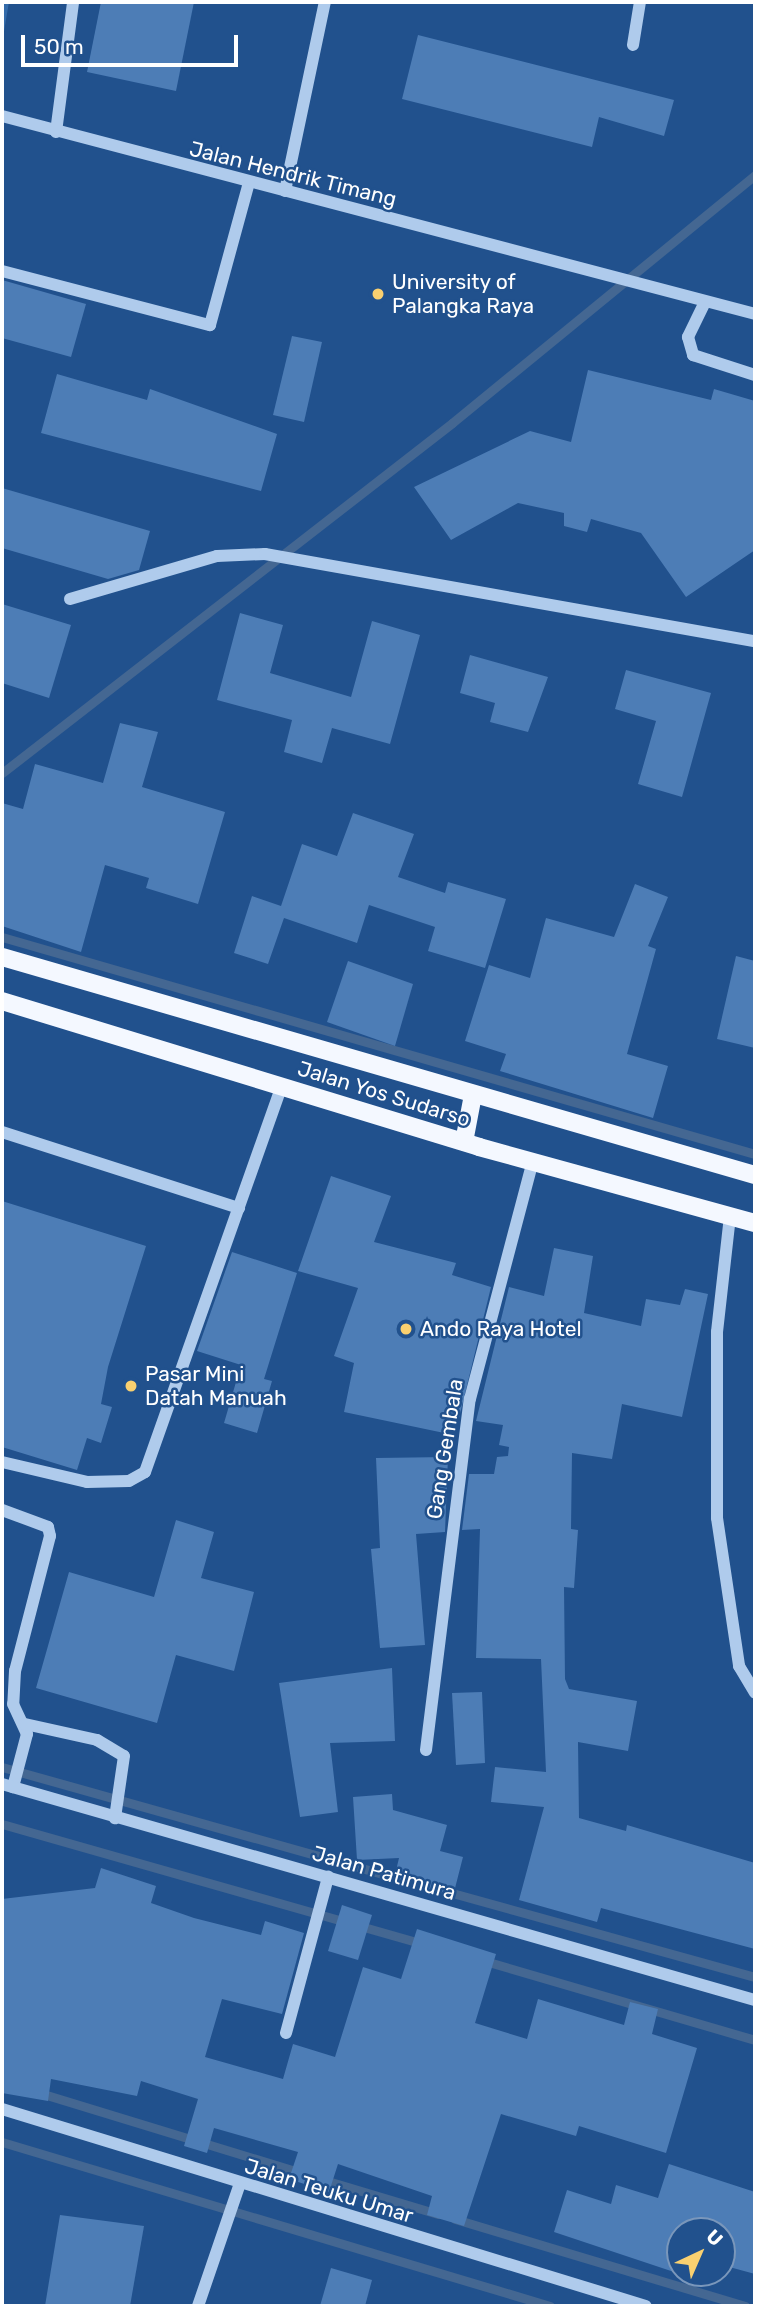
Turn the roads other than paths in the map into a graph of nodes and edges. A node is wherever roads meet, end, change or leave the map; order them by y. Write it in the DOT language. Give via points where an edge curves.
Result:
graph roads {
  1 [pos="73,2"];
  2 [pos="325,2"];
  3 [pos="640,2"];
  4 [pos="633,45"];
  5 [pos="2,116"];
  6 [pos="56,132"];
  7 [pos="249,182"];
  8 [pos="285,191"];
  9 [pos="2,271"];
  10 [pos="705,302"];
  11 [pos="755,314"];
  12 [pos="755,375"];
  13 [pos="70,599"];
  14 [pos="755,641"];
  15 [pos="2,957"];
  16 [pos="2,1001"];
  17 [pos="282,1086"];
  18 [pos="472,1095"];
  19 [pos="2,1132"];
  20 [pos="464,1142"];
  21 [pos="533,1161"];
  22 [pos="755,1175"];
  23 [pos="239,1209"];
  24 [pos="730,1216"];
  25 [pos="755,1223"];
  26 [pos="2,1462"];
  27 [pos="2,1510"];
  28 [pos="755,1693"];
  29 [pos="25,1724"];
  30 [pos="426,1749"];
  31 [pos="8,1786"];
  32 [pos="116,1818"];
  33 [pos="328,1877"];
  34 [pos="755,2000"];
  35 [pos="286,2033"];
  36 [pos="2,2109"];
  37 [pos="240,2183"];
  38 [pos="198,2306"];
  39 [pos="646,2306"];
  1 -- 6 [label="street"];
  2 -- 8 [label="street"];
  3 -- 4 [label="street"];
  5 -- 6 [label="street, Jalan Hendrik Timang"];
  6 -- 7 [label="street, Jalan Hendrik Timang"];
  7 -- 8 [label="street, Jalan Hendrik Timang"];
  7 -- 9 [label="street" via="210,325"];
  8 -- 10 [label="street, Jalan Hendrik Timang"];
  10 -- 11 [label="street"];
  10 -- 12 [label="street" via="688,337 693,355"];
  13 -- 14 [label="street" via="218,556 265,554"];
  15 -- 18 [label="main road, Jalan Yos Sudarso"];
  16 -- 17 [label="main road, Jalan Yos Sudarso"];
  17 -- 20 [label="main road, Jalan Yos Sudarso"];
  17 -- 23 [label="street"];
  18 -- 20 [label="main road"];
  18 -- 22 [label="main road, Jalan Yos Sudarso"];
  19 -- 23 [label="street"];
  20 -- 21 [label="main road, Jalan Yos Sudarso"];
  21 -- 24 [label="main road, Jalan Yos Sudarso"];
  21 -- 30 [label="street, Gang Gembala" via="470,1399"];
  23 -- 26 [label="street" via="145,1472 129,1481 87,1482"];
  24 -- 25 [label="main road, Jalan Yos Sudarso"];
  24 -- 28 [label="street" via="717,1332 718,1518 739,1666"];
  27 -- 29 [label="street" via="48,1527 50,1536 15,1671 13,1704"];
  29 -- 31 [label="street"];
  29 -- 32 [label="street" via="97,1740 124,1756"];
  31 -- 32 [label="street, Jalan Patimura"];
  32 -- 33 [label="street, Jalan Patimura"];
  33 -- 34 [label="street, Jalan Patimura"];
  33 -- 35 [label="street"];
  36 -- 37 [label="street, Jalan Teuku Umar"];
  37 -- 38 [label="street"];
  37 -- 39 [label="street, Jalan Teuku Umar"];
}
